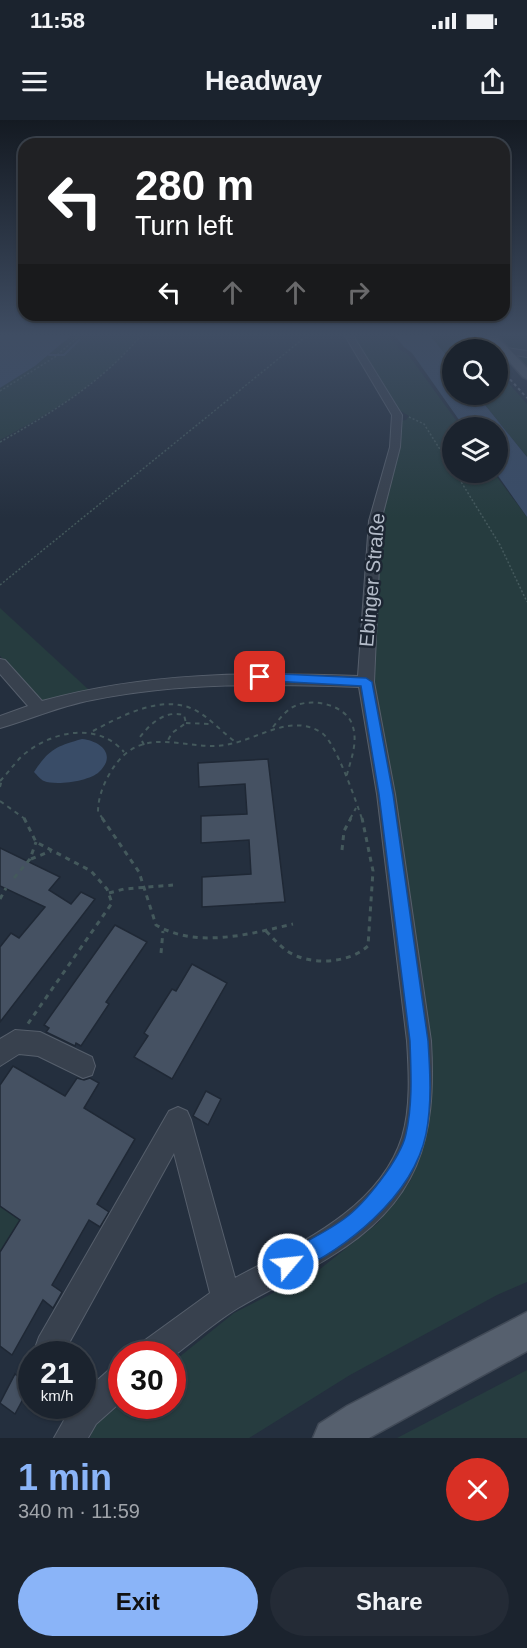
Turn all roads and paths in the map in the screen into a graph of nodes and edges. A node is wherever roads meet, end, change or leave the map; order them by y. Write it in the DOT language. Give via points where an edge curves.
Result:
graph roads {
  1 [pos="74,396"];
  2 [pos="232,396"];
  3 [pos="385,396"];
  4 [pos="397,415"];
  5 [pos="0,442"];
  6 [pos="442,452"];
  7 [pos="462,483"];
  8 [pos="0,585"];
  9 [pos="527,602"];
  10 [pos="0,664"];
  11 [pos="366,682"];
  12 [pos="38,706"];
  13 [pos="0,722"];
  14 [pos="186,723"];
  15 [pos="212,724"];
  16 [pos="273,727"];
  17 [pos="93,731"];
  18 [pos="167,742"];
  19 [pos="237,743"];
  20 [pos="144,745"];
  21 [pos="124,752"];
  22 [pos="346,778"];
  23 [pos="1,780"];
  24 [pos="0,787"];
  25 [pos="0,801"];
  26 [pos="356,808"];
  27 [pos="36,842"];
  28 [pos="342,850"];
  29 [pos="51,851"];
  30 [pos="30,859"];
  31 [pos="14,878"];
  32 [pos="173,885"];
  33 [pos="146,887"];
  34 [pos="6,888"];
  35 [pos="109,893"];
  36 [pos="0,899"];
  37 [pos="293,924"];
  38 [pos="266,930"];
  39 [pos="162,931"];
  40 [pos="161,953"];
  41 [pos="7,1048"];
  42 [pos="82,1066"];
  43 [pos="226,1299"];
  44 [pos="527,1331"];
  45 [pos="54,1341"];
  46 [pos="169,1341"];
  47 [pos="108,1392"];
  48 [pos="69,1438"];
  49 [pos="333,1438"];
  1 -- 5 [label="path"];
  2 -- 8 [label="path"];
  3 -- 4 [label="street"];
  4 -- 6 [label="path" via="424,424"];
  4 -- 11 [label="street, Ebinger Straße" via="395,447 375,521"];
  7 -- 9 [label="path" via="500,544"];
  10 -- 12 [label="street"];
  11 -- 12 [label="street" via="204,678 102,691"];
  11 -- 43 [label="street, Ebinger Straße" via="386,794 419,1041 421,1077 416,1134 397,1176 353,1225"];
  12 -- 13 [label="street"];
  14 -- 15 [label="path"];
  14 -- 18 [label="path"];
  14 -- 20 [label="path" via="184,715 177,712 162,717 140,737"];
  15 -- 17 [label="path" via="182,704 124,716"];
  15 -- 19 [label="path"];
  16 -- 19 [label="path"];
  16 -- 22 [label="path" via="302,726 322,733 332,743"];
  16 -- 22 [label="path" via="281,715 304,701 342,711 354,730"];
  17 -- 21 [label="path" via="118,742"];
  17 -- 23 [label="path" via="58,736 39,744 9,768"];
  18 -- 19 [label="path" via="217,746"];
  18 -- 20 [label="path"];
  20 -- 21 [label="path"];
  21 -- 33 [label="path" via="100,794 98,813 127,852"];
  22 -- 26 [label="path"];
  23 -- 24 [label="path"];
  25 -- 27 [label="path" via="28,821"];
  26 -- 28 [label="path" via="344,831"];
  26 -- 38 [label="path" via="372,858 374,882 368,946 362,954 327,960 303,957 289,953"];
  27 -- 29 [label="path"];
  27 -- 30 [label="path"];
  29 -- 30 [label="path"];
  29 -- 35 [label="path" via="74,858 104,881"];
  30 -- 31 [label="path"];
  32 -- 33 [label="path"];
  33 -- 35 [label="path"];
  33 -- 39 [label="path" via="148,907"];
  34 -- 36 [label="path"];
  35 -- 41 [label="path" via="112,903 107,912"];
  37 -- 38 [label="path"];
  38 -- 39 [label="path" via="243,936 207,937"];
  39 -- 40 [label="path"];
  41 -- 42 [label="street" via="40,1044"];
  43 -- 45 [label="street" via="178,1120"];
  43 -- 46 [label="street, Ebinger Straße"];
  44 -- 49 [label="main road"];
  47 -- 48 [label="street" via="85,1413"];
}
